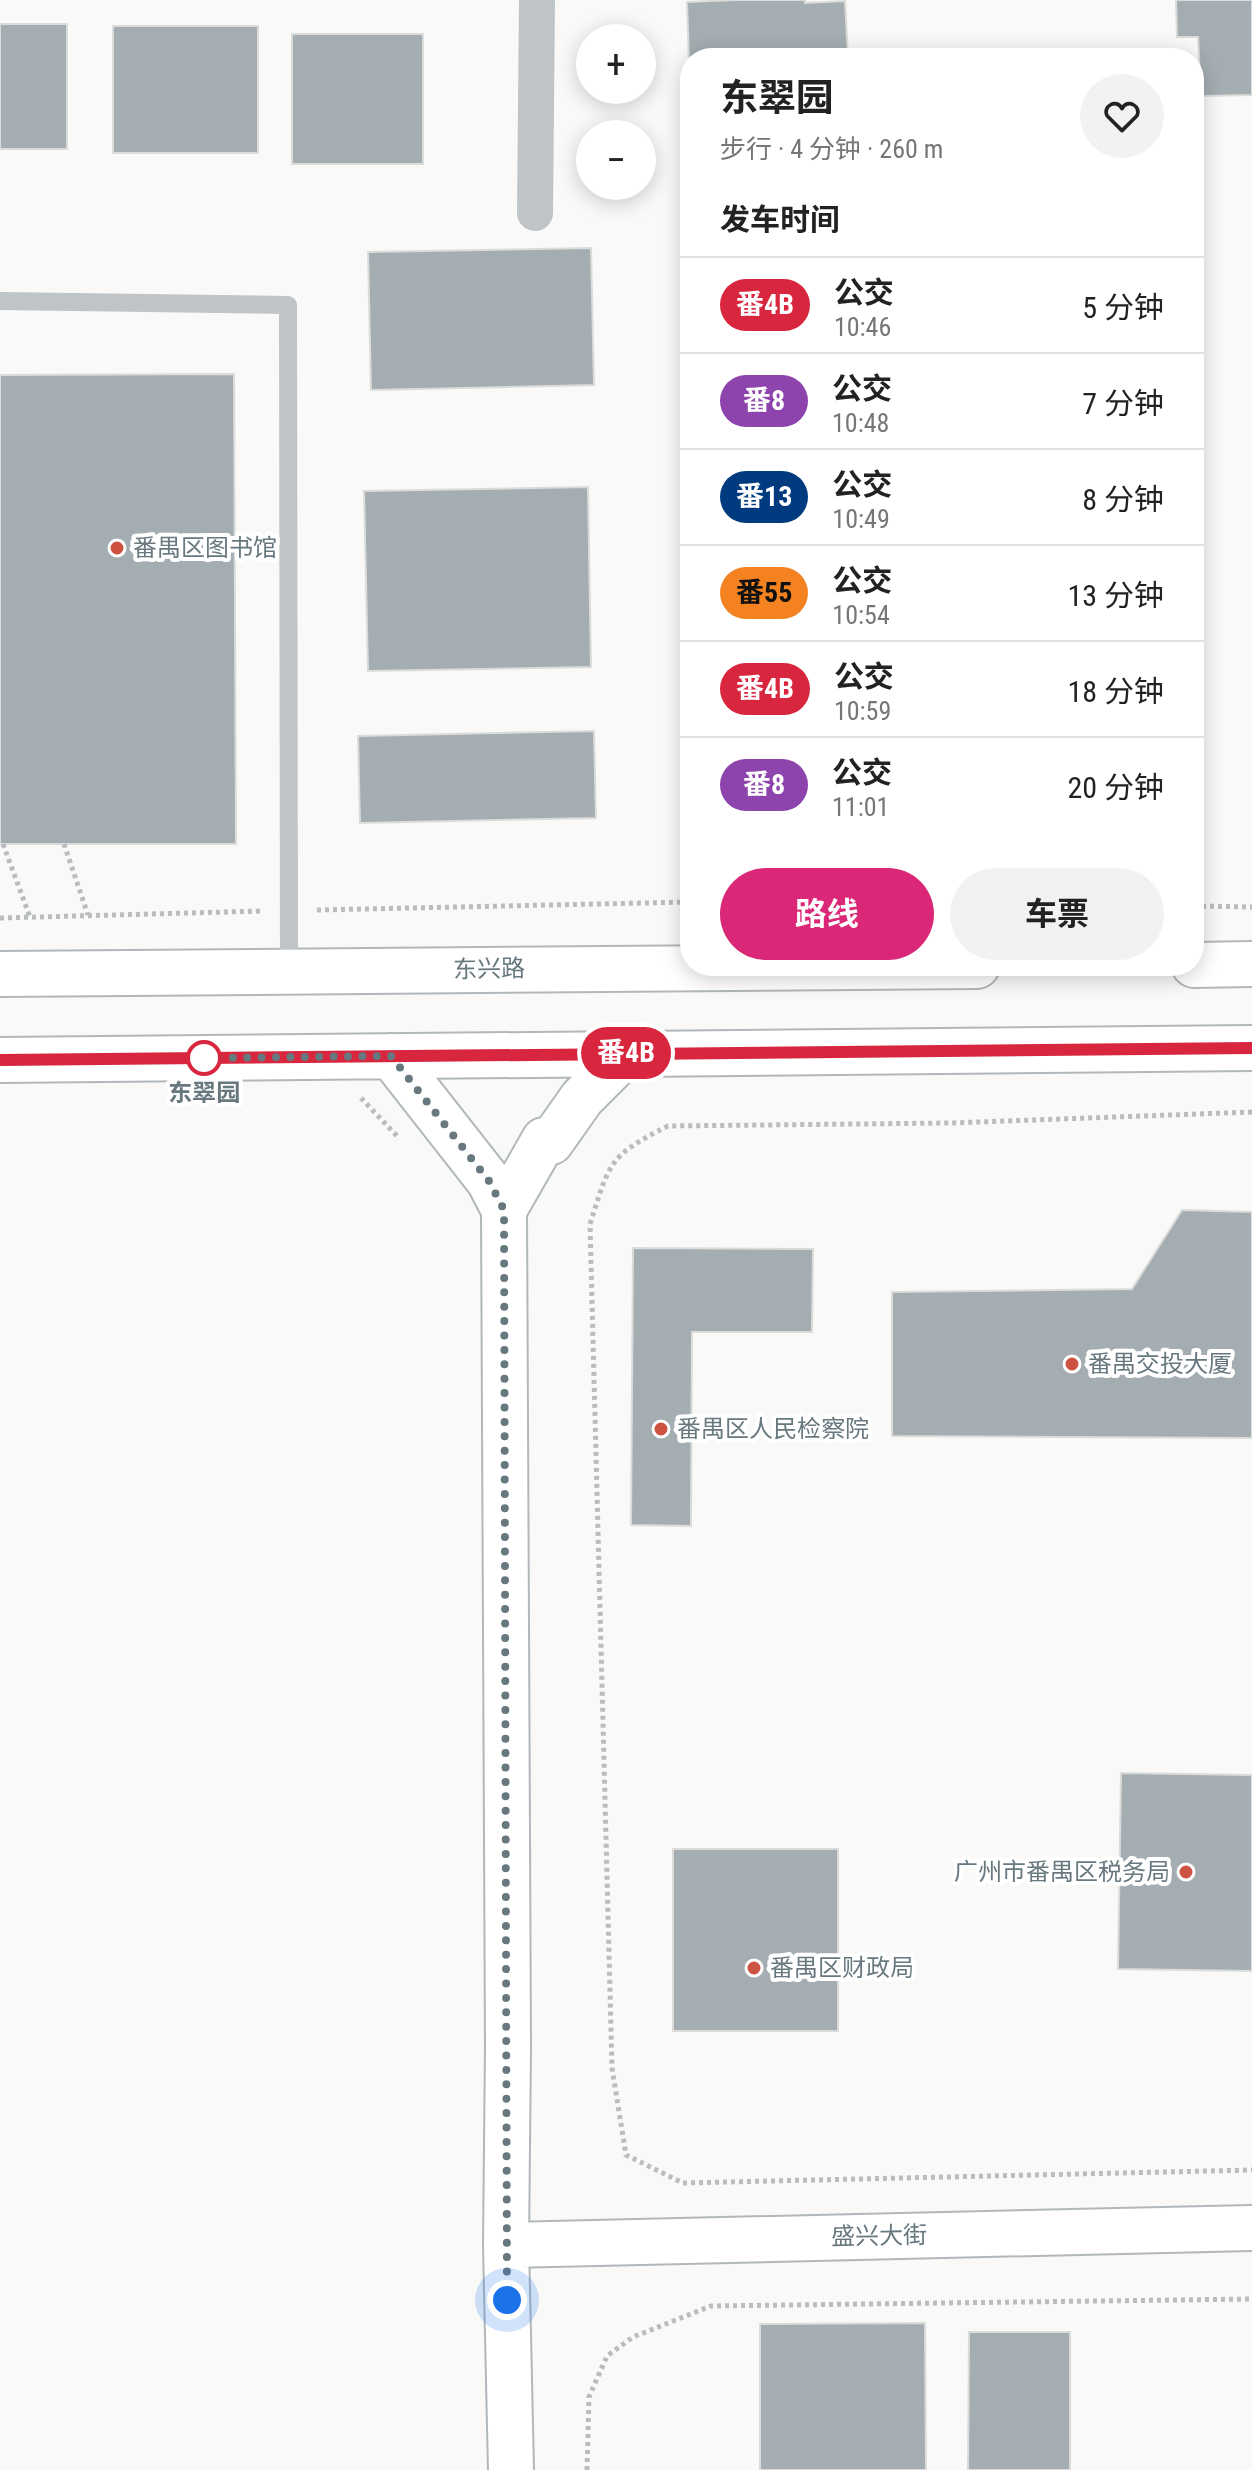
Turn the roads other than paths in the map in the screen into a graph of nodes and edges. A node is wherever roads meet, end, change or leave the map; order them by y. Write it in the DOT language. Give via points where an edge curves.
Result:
graph roads {
  1 [pos="537,0"];
  2 [pos="535,213"];
  3 [pos="0,301"];
  4 [pos="1252,964"];
  5 [pos="1204,965"];
  6 [pos="680,968"];
  7 [pos="289,971"];
  8 [pos="0,974"];
  9 [pos="1252,1048"];
  10 [pos="627,1053"];
  11 [pos="391,1056"];
  12 [pos="0,1060"];
  13 [pos="504,1210"];
  14 [pos="1252,2228"];
  15 [pos="506,2245"];
  16 [pos="511,2470"];
  1 -- 2 [label="street"];
  3 -- 7 [label="lane" via="288,305"];
  4 -- 5 [label="street"];
  6 -- 7 [label="street, 东兴路"];
  7 -- 8 [label="street, 东兴路"];
  9 -- 10 [label="street"];
  10 -- 11 [label="street"];
  10 -- 13 [label="street" via="582,1098 551,1142 544,1140"];
  11 -- 12 [label="street"];
  11 -- 13 [label="street" via="489,1181"];
  13 -- 15 [label="street"];
  14 -- 15 [label="street, 盛兴大街"];
  15 -- 16 [label="street"];
}
